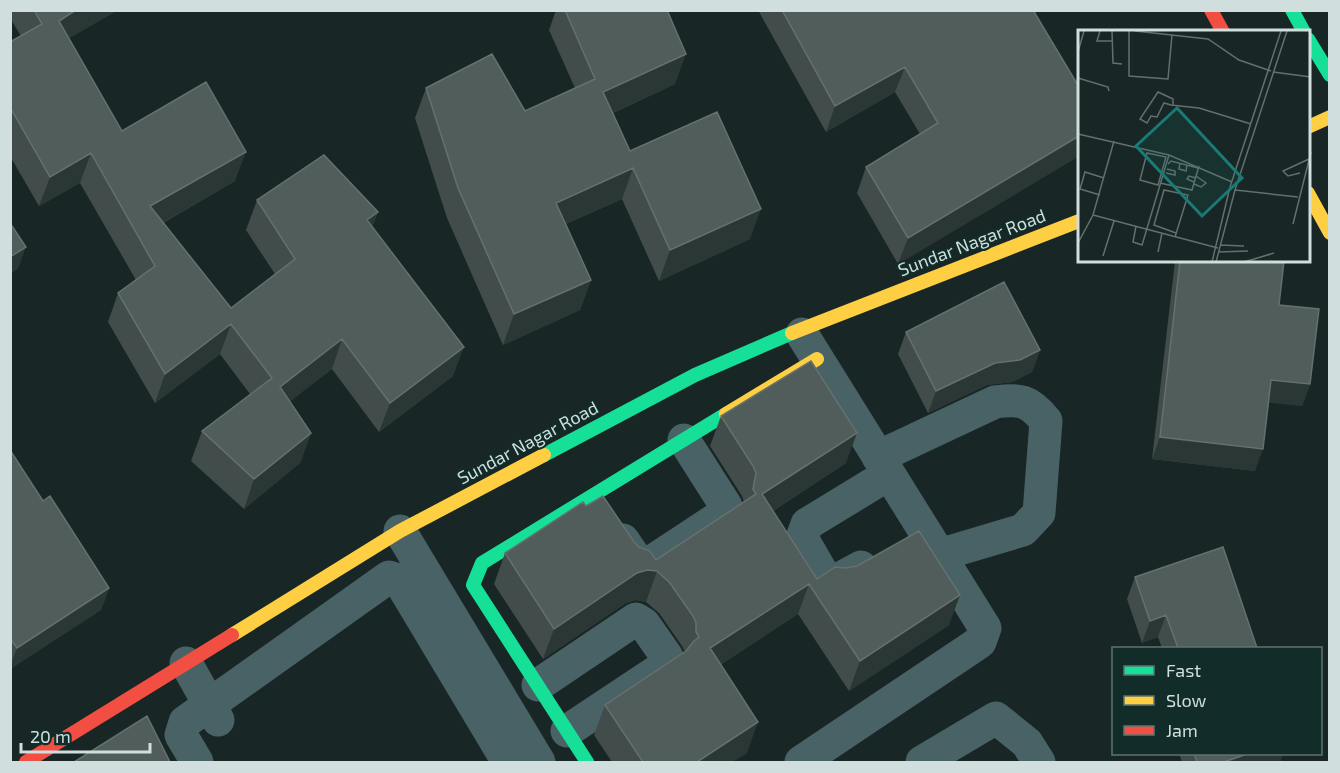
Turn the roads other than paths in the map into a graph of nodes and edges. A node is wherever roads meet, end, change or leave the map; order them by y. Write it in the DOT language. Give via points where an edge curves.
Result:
graph roads {
  1 [pos="1211,10"];
  2 [pos="1292,10"];
  3 [pos="1222,30"];
  4 [pos="1303,30"];
  5 [pos="1310,42"];
  6 [pos="1329,75"];
  7 [pos="1329,117"];
  8 [pos="1310,126"];
  9 [pos="1310,197"];
  10 [pos="1078,220"];
  11 [pos="1329,233"];
  12 [pos="800,330"];
  13 [pos="817,359"];
  14 [pos="684,440"];
  15 [pos="884,466"];
  16 [pos="594,495"];
  17 [pos="400,531"];
  18 [pos="932,543"];
  19 [pos="186,663"];
  20 [pos="538,685"];
  21 [pos="214,712"];
  22 [pos="567,731"];
  23 [pos="26,762"];
  24 [pos="197,762"];
  25 [pos="508,762"];
  26 [pos="539,762"];
  27 [pos="587,762"];
  28 [pos="801,762"];
  29 [pos="922,762"];
  30 [pos="1039,762"];
  1 -- 3 [label="street"];
  2 -- 4 [label="street"];
  5 -- 6 [label="street"];
  7 -- 8 [label="street"];
  9 -- 11 [label="street"];
  10 -- 12 [label="street, Sundar Nagar Road"];
  12 -- 13 [label="street"];
  12 -- 17 [label="street, Sundar Nagar Road" via="695,375"];
  13 -- 14 [label="street"];
  13 -- 15 [label="street"];
  14 -- 16 [label="street"];
  14 -- 16 [label="street" via="726,506 724,514 648,564 638,562"];
  15 -- 18 [label="street"];
  15 -- 18 [label="street" via="807,524 802,538 825,578 837,580 890,550"];
  15 -- 18 [label="street" via="995,402 1014,400 1034,406 1046,421 1039,513 1023,530"];
  16 -- 20 [label="street" via="482,563 473,585"];
  17 -- 19 [label="street, Sundar Nagar Road"];
  17 -- 26 [label="street"];
  18 -- 28 [label="street" via="985,628 980,642"];
  19 -- 21 [label="street"];
  19 -- 23 [label="street, Sundar Nagar Road"];
  20 -- 22 [label="street"];
  20 -- 22 [label="street" via="636,619 644,624 667,657 665,666"];
  21 -- 24 [label="street" via="185,723 181,735"];
  21 -- 25 [label="street" via="389,577 399,580"];
  22 -- 27 [label="street"];
  29 -- 30 [label="street" via="996,718 1027,743"];
}
